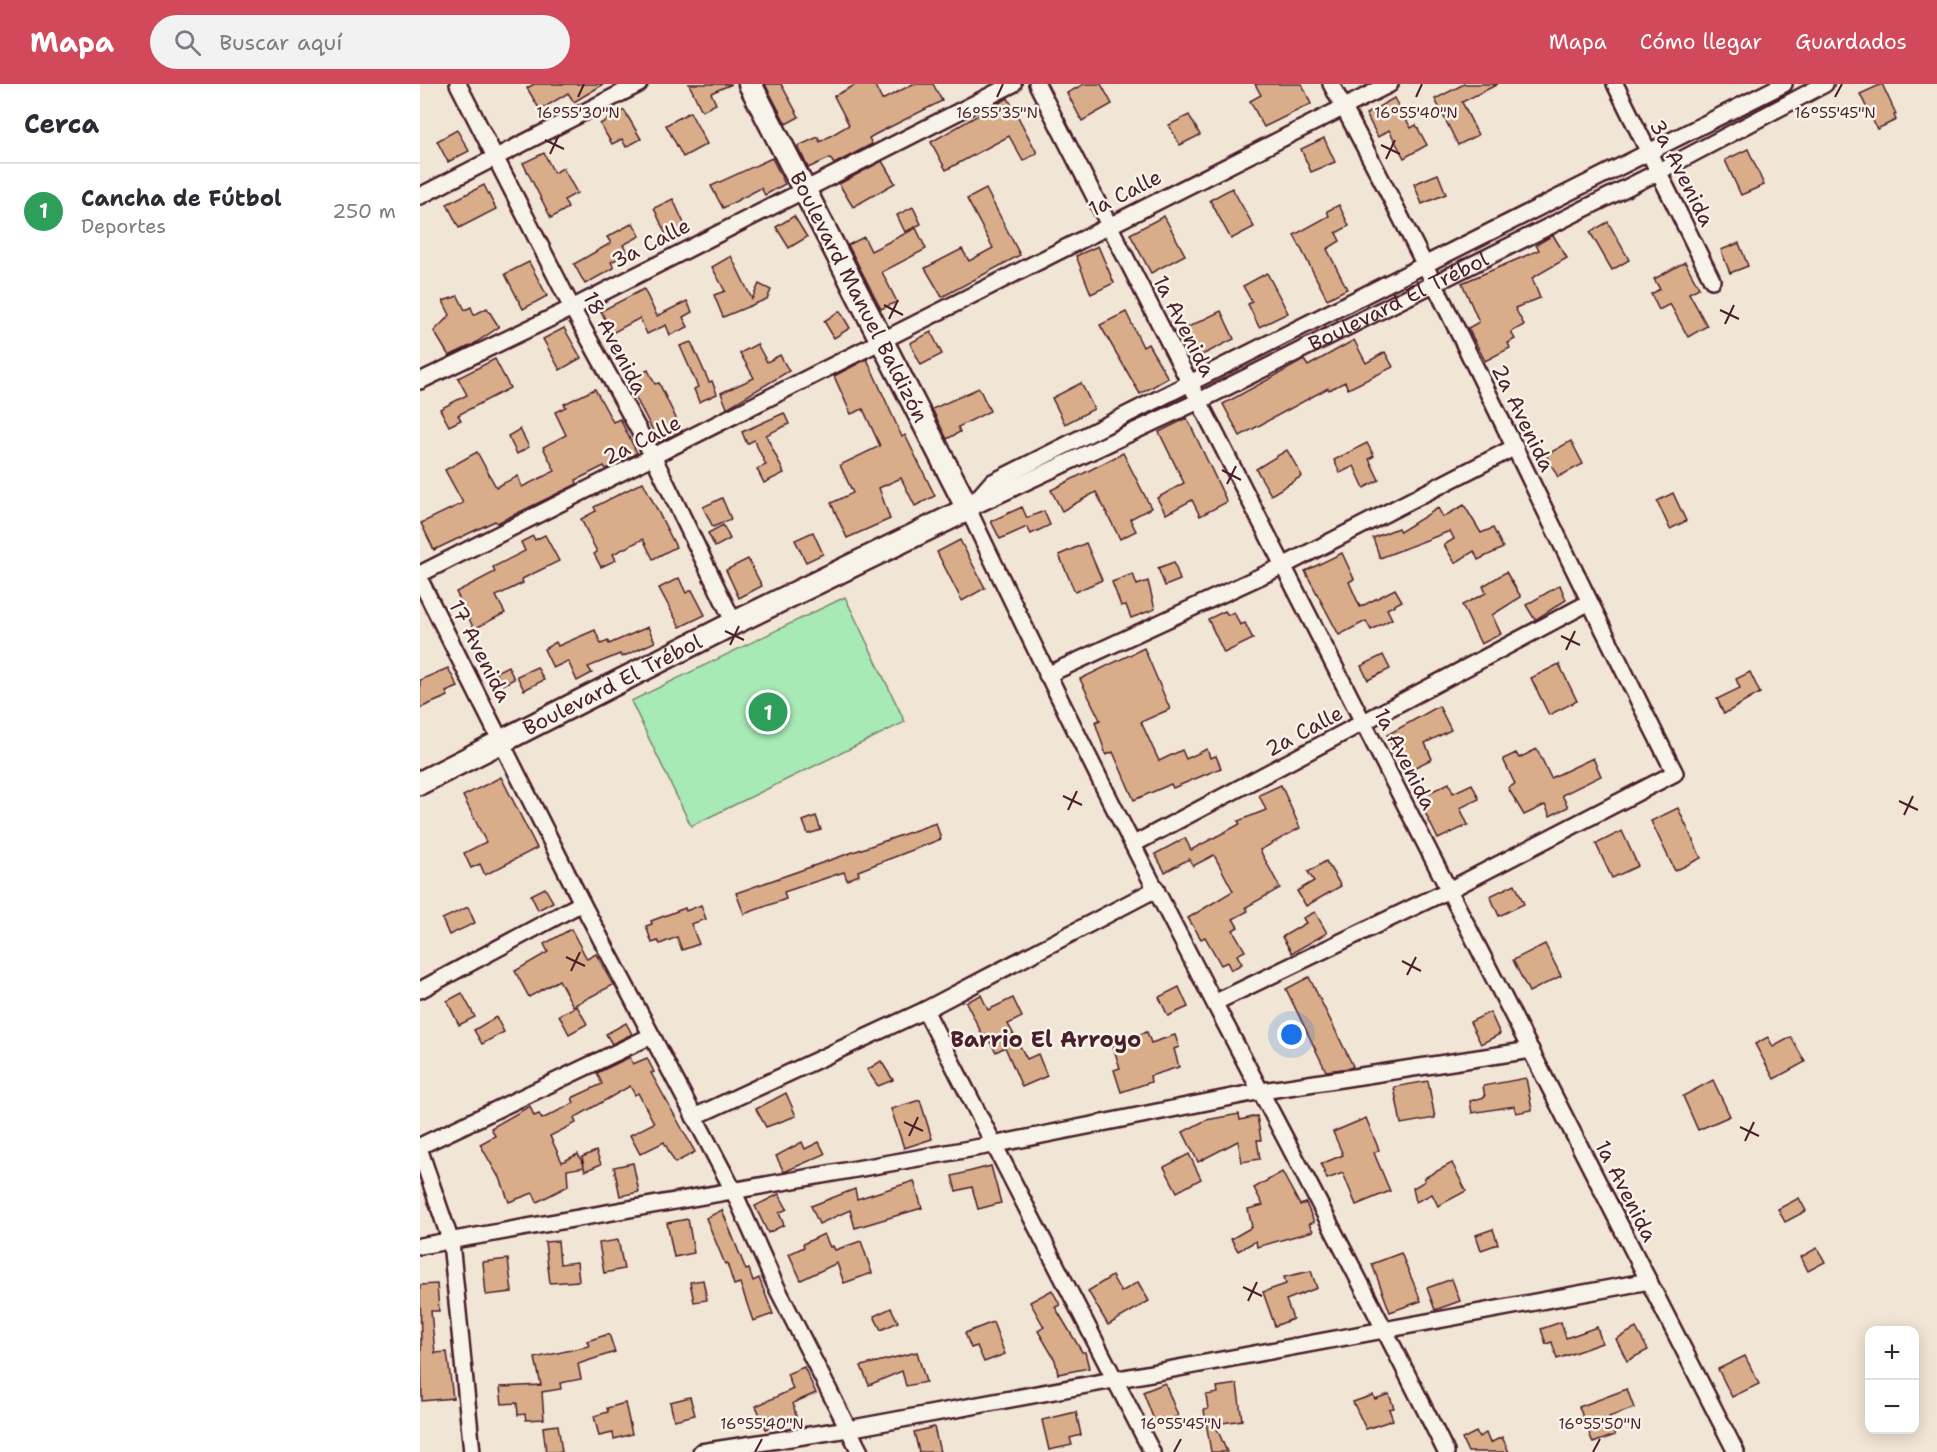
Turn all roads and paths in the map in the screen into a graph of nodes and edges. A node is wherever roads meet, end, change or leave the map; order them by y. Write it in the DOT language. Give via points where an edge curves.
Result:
graph roads {
  1 [pos="458,84"];
  2 [pos="639,84"];
  3 [pos="750,84"];
  4 [pos="1013,84"];
  5 [pos="1037,84"];
  6 [pos="1331,84"];
  7 [pos="1390,84"];
  8 [pos="1615,84"];
  9 [pos="1784,84"];
  10 [pos="1825,84"];
  11 [pos="1344,108"];
  12 [pos="1647,151"];
  13 [pos="496,158"];
  14 [pos="1658,172"];
  15 [pos="803,189"];
  16 [pos="420,196"];
  17 [pos="1108,225"];
  18 [pos="1423,265"];
  19 [pos="1712,280"];
  20 [pos="1432,283"];
  21 [pos="572,308"];
  22 [pos="881,342"];
  23 [pos="420,381"];
  24 [pos="1190,384"];
  25 [pos="1199,401"];
  26 [pos="1515,447"];
  27 [pos="654,458"];
  28 [pos="968,509"];
  29 [pos="1283,566"];
  30 [pos="420,574"];
  31 [pos="420,580"];
  32 [pos="1588,603"];
  33 [pos="734,623"];
  34 [pos="1047,675"];
  35 [pos="1364,723"];
  36 [pos="502,741"];
  37 [pos="420,783"];
  38 [pos="1134,844"];
  39 [pos="1156,889"];
  40 [pos="1449,890"];
  41 [pos="582,903"];
  42 [pos="420,990"];
  43 [pos="1216,1002"];
  44 [pos="925,1010"];
  45 [pos="651,1036"];
  46 [pos="1531,1050"];
  47 [pos="1262,1091"];
  48 [pos="694,1117"];
  49 [pos="992,1145"];
  50 [pos="420,1146"];
  51 [pos="420,1151"];
  52 [pos="733,1190"];
  53 [pos="451,1242"];
  54 [pos="420,1246"];
  55 [pos="1649,1281"];
  56 [pos="1386,1329"];
  57 [pos="1114,1377"];
  58 [pos="848,1429"];
  59 [pos="472,1452"];
  60 [pos="701,1452"];
  61 [pos="860,1452"];
  62 [pos="1152,1452"];
  63 [pos="1446,1452"];
  64 [pos="1736,1452"];
  1 -- 13 [label="street, 18 Avenida"];
  2 -- 13 [label="street"];
  3 -- 15 [label="main road, Boulevard Manuel Baldizón"];
  4 -- 15 [label="street"];
  5 -- 17 [label="street, 1a Avenida"];
  6 -- 11 [label="street, 2a Avenida"];
  7 -- 11 [label="street, 1a Calle"];
  8 -- 12 [label="street, 3a Avenida"];
  9 -- 12 [label="street, Boulevard El Trébol"];
  10 -- 14 [label="street, Boulevard El Trébol"];
  11 -- 17 [label="street, 1a Calle"];
  11 -- 18 [label="street, 2a Avenida"];
  12 -- 14 [label="street, 3a Avenida"];
  12 -- 18 [label="street, Boulevard El Trébol"];
  13 -- 16 [label="street"];
  13 -- 21 [label="street, 18 Avenida"];
  14 -- 19 [label="street, 3a Avenida"];
  14 -- 20 [label="street, Boulevard El Trébol"];
  15 -- 21 [label="street, 3a Calle"];
  15 -- 22 [label="main road, Boulevard Manuel Baldizón"];
  17 -- 22 [label="street, 1a Calle"];
  17 -- 24 [label="street, 1a Avenida"];
  18 -- 20 [label="street, 2a Avenida"];
  18 -- 24 [label="street, Boulevard El Trébol"];
  20 -- 25 [label="street, Boulevard El Trébol"];
  20 -- 26 [label="street, 2a Avenida"];
  21 -- 23 [label="street, 3a Calle"];
  21 -- 27 [label="street, 18 Avenida"];
  22 -- 27 [label="street, 2a Calle"];
  22 -- 28 [label="main road, Boulevard Manuel Baldizón"];
  24 -- 25 [label="street, 1a Avenida"];
  24 -- 28 [label="street, Boulevard El Trébol" via="991,483"];
  25 -- 28 [label="street, Boulevard El Trébol"];
  25 -- 29 [label="street, 1a Avenida"];
  26 -- 29 [label="street"];
  26 -- 32 [label="street, 2a Avenida"];
  27 -- 30 [label="street, 2a Calle"];
  27 -- 33 [label="street, 18 Avenida"];
  28 -- 33 [label="main road, Boulevard El Trébol"];
  28 -- 34 [label="street"];
  29 -- 34 [label="street"];
  29 -- 35 [label="street, 1a Avenida"];
  31 -- 36 [label="street, 17 Avenida"];
  32 -- 35 [label="street, 2a Calle"];
  32 -- 40 [label="street, 2a Avenida" via="1675,772"];
  33 -- 36 [label="main road, Boulevard El Trébol"];
  34 -- 38 [label="street"];
  35 -- 38 [label="street, 2a Calle"];
  35 -- 40 [label="street, 1a Avenida"];
  36 -- 37 [label="main road, Boulevard El Trébol"];
  36 -- 41 [label="street, 17 Avenida"];
  38 -- 39 [label="street"];
  39 -- 43 [label="street"];
  39 -- 44 [label="street"];
  40 -- 43 [label="street"];
  40 -- 46 [label="street, 1a Avenida"];
  41 -- 42 [label="street"];
  41 -- 45 [label="street, 17 Avenida"];
  43 -- 47 [label="street"];
  44 -- 48 [label="street"];
  44 -- 49 [label="street"];
  45 -- 48 [label="street, 17 Avenida"];
  45 -- 50 [label="street"];
  46 -- 47 [label="street"];
  46 -- 55 [label="street, 1a Avenida"];
  47 -- 49 [label="street"];
  47 -- 56 [label="street"];
  48 -- 52 [label="street, 17 Avenida"];
  49 -- 52 [label="street"];
  49 -- 57 [label="street"];
  51 -- 53 [label="street"];
  52 -- 53 [label="street"];
  52 -- 58 [label="street, 17 Avenida"];
  53 -- 54 [label="street"];
  53 -- 59 [label="street"];
  55 -- 56 [label="street"];
  55 -- 64 [label="street, 1a Avenida"];
  56 -- 57 [label="street"];
  56 -- 63 [label="street"];
  57 -- 58 [label="street"];
  57 -- 62 [label="street"];
  58 -- 60 [label="street"];
  58 -- 61 [label="street, 17 Avenida"];
}
